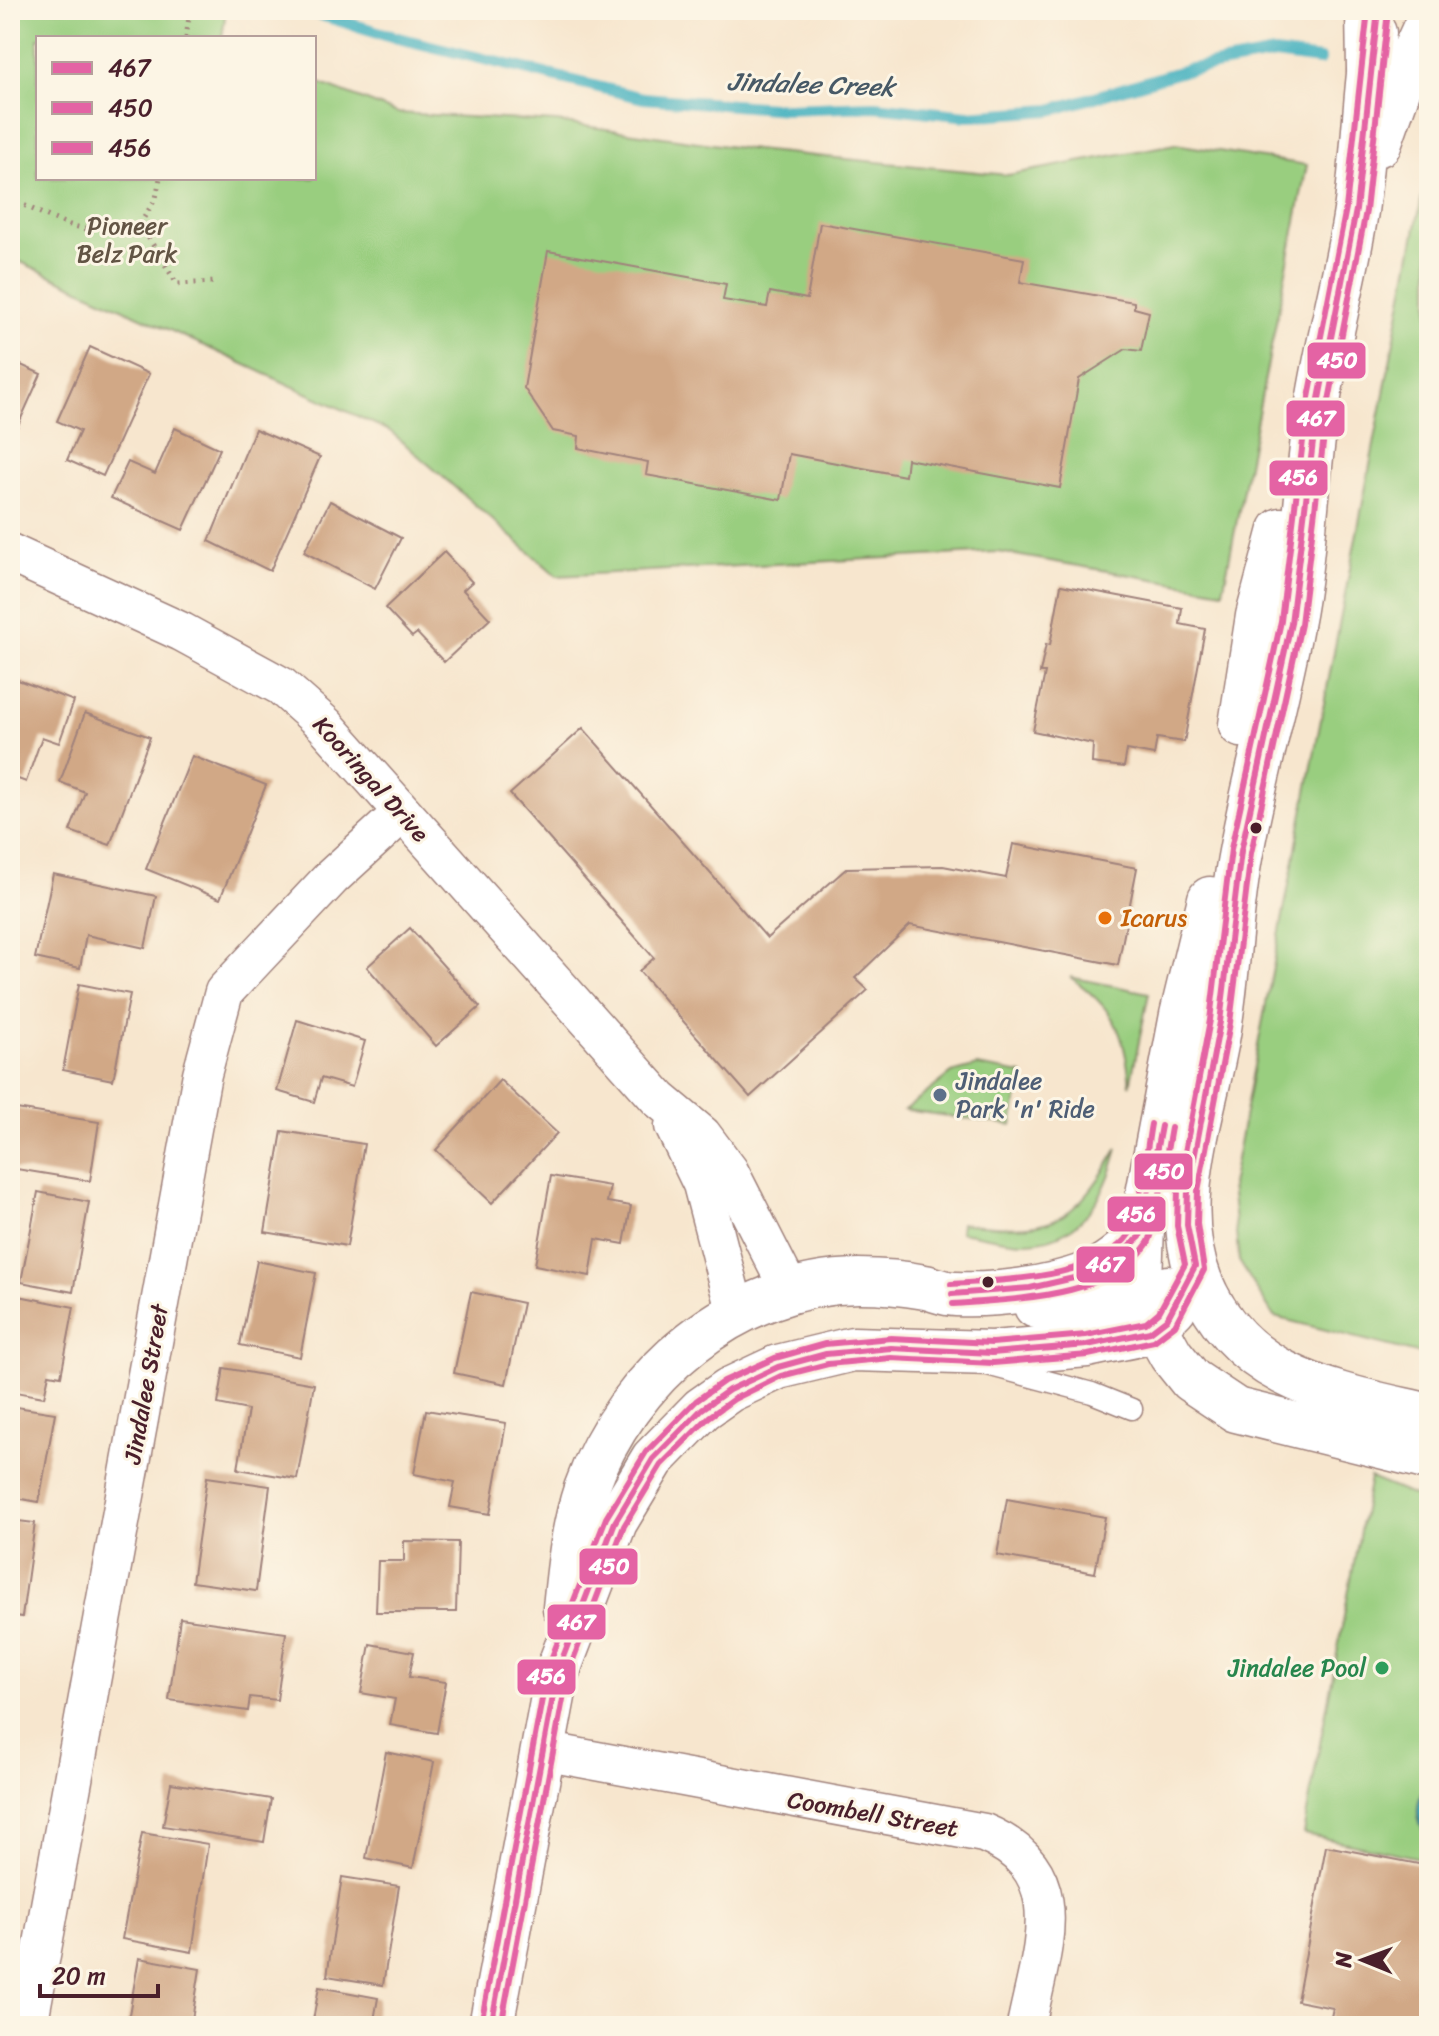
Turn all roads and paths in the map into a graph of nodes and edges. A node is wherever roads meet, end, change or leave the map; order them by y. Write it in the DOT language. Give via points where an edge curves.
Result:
graph roads {
  1 [pos="190,10"];
  2 [pos="1368,10"];
  3 [pos="1378,10"];
  4 [pos="1429,19"];
  5 [pos="186,36"];
  6 [pos="1369,69"];
  7 [pos="160,180"];
  8 [pos="10,199"];
  9 [pos="1356,210"];
  10 [pos="140,224"];
  11 [pos="215,282"];
  12 [pos="10,553"];
  13 [pos="402,813"];
  14 [pos="1235,828"];
  15 [pos="716,1177"];
  16 [pos="1140,1237"];
  17 [pos="1195,1266"];
  18 [pos="791,1293"];
  19 [pos="953,1294"];
  20 [pos="736,1314"];
  21 [pos="1150,1314"];
  22 [pos="952,1352"];
  23 [pos="778,1367"];
  24 [pos="1132,1409"];
  25 [pos="1429,1416"];
  26 [pos="1429,1458"];
  27 [pos="558,1670"];
  28 [pos="543,1751"];
  29 [pos="28,2026"];
  30 [pos="491,2026"];
  31 [pos="1026,2026"];
  1 -- 5 [label="path"];
  2 -- 6 [label="main road"];
  3 -- 6 [label="main road"];
  4 -- 9 [label="main road"];
  6 -- 9 [label="main road"];
  7 -- 10 [label="path" via="156,198"];
  8 -- 10 [label="path" via="85,231"];
  9 -- 14 [label="main road" via="1288,554 1291,623"];
  10 -- 11 [label="path" via="177,284"];
  12 -- 13 [label="street, Kooringal Drive" via="182,632 281,686 325,725"];
  13 -- 15 [label="street, Kooringal Drive" via="659,1099 702,1135"];
  13 -- 29 [label="street, Jindalee Street" via="332,877 224,992 202,1074"];
  14 -- 16 [label="main road" via="1182,1015"];
  14 -- 17 [label="main road" via="1220,1022 1188,1190 1187,1225"];
  15 -- 18 [label="street, Kooringal Drive"];
  15 -- 20 [label="street, Kooringal Drive"];
  16 -- 19 [label="main road" via="1087,1275 1030,1288"];
  16 -- 21 [label="main road" via="1139,1273"];
  17 -- 21 [label="main road" via="1180,1299"];
  17 -- 25 [label="main road" via="1233,1336 1283,1376"];
  18 -- 19 [label="main road" via="857,1281"];
  18 -- 20 [label="main road"];
  18 -- 23 [label="main road"];
  19 -- 21 [label="main road"];
  20 -- 23 [label="main road"];
  20 -- 27 [label="main road" via="697,1339 643,1388 600,1458 573,1541"];
  21 -- 22 [label="main road" via="1131,1338 992,1353"];
  21 -- 26 [label="main road" via="1191,1380 1236,1410"];
  22 -- 23 [label="main road" via="853,1349"];
  22 -- 24 [label="lane"];
  23 -- 27 [label="main road" via="702,1409 653,1459 615,1522"];
  27 -- 28 [label="main road"];
  28 -- 30 [label="main road"];
  28 -- 31 [label="street, Coombell Street" via="1000,1840 1031,1865 1041,1881 1045,1915"];
}
